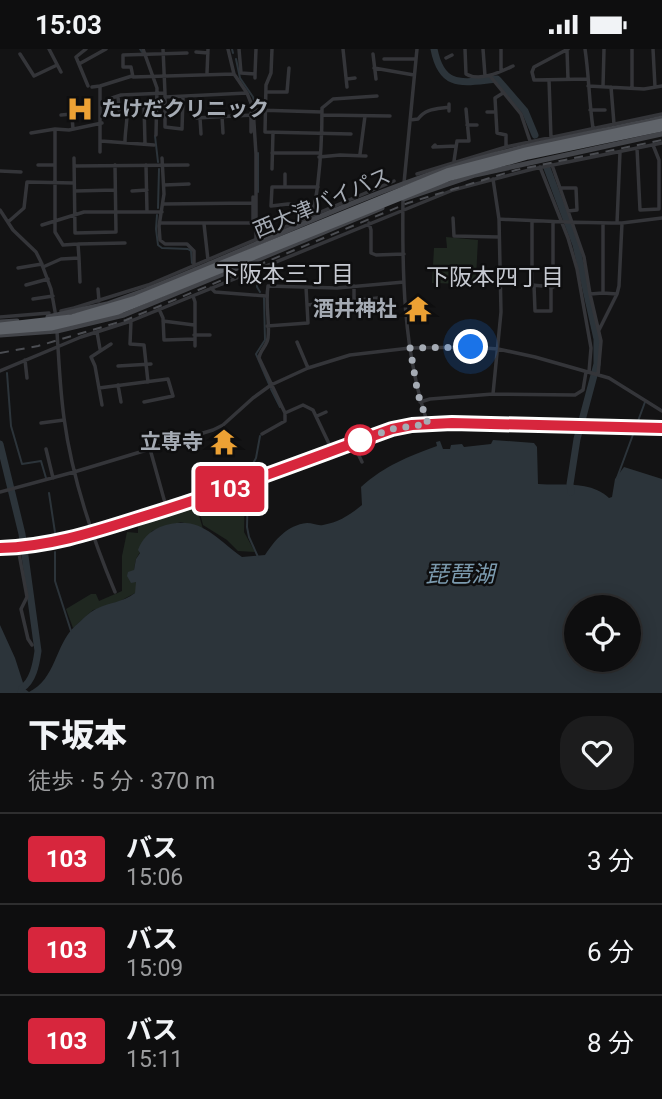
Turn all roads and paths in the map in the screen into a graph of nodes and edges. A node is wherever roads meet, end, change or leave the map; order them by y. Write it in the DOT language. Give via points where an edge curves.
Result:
graph roads {
  1 [pos="49,49"];
  2 [pos="86,49"];
  3 [pos="106,49"];
  4 [pos="228,49"];
  5 [pos="239,49"];
  6 [pos="256,49"];
  7 [pos="272,49"];
  8 [pos="343,49"];
  9 [pos="417,49"];
  10 [pos="449,49"];
  11 [pos="465,49"];
  12 [pos="483,49"];
  13 [pos="500,49"];
  14 [pos="551,49"];
  15 [pos="567,49"];
  16 [pos="585,49"];
  17 [pos="604,49"];
  18 [pos="632,49"];
  19 [pos="653,49"];
  20 [pos="78,51"];
  21 [pos="144,51"];
  22 [pos="164,51"];
  23 [pos="208,51"];
  24 [pos="196,52"];
  25 [pos="187,53"];
  26 [pos="20,54"];
  27 [pos="373,54"];
  28 [pos="238,55"];
  29 [pos="449,56"];
  30 [pos="555,56"];
  31 [pos="230,58"];
  32 [pos="384,59"];
  33 [pos="416,59"];
  34 [pos="79,64"];
  35 [pos="57,65"];
  36 [pos="513,66"];
  37 [pos="289,68"];
  38 [pos="374,68"];
  39 [pos="502,71"];
  40 [pos="61,72"];
  41 [pos="207,73"];
  42 [pos="234,73"];
  43 [pos="414,75"];
  44 [pos="132,76"];
  45 [pos="153,76"];
  46 [pos="165,76"];
  47 [pos="355,78"];
  48 [pos="490,78"];
  49 [pos="347,79"];
  50 [pos="376,79"];
  51 [pos="549,79"];
  52 [pos="568,79"];
  53 [pos="588,79"];
  54 [pos="100,86"];
  55 [pos="588,86"];
  56 [pos="662,86"];
  57 [pos="347,87"];
  58 [pos="603,87"];
  59 [pos="611,87"];
  60 [pos="654,87"];
  61 [pos="632,88"];
  62 [pos="265,92"];
  63 [pos="247,93"];
  64 [pos="503,93"];
  65 [pos="157,94"];
  66 [pos="165,95"];
  67 [pos="377,96"];
  68 [pos="183,98"];
  69 [pos="71,104"];
  70 [pos="123,107"];
  71 [pos="253,108"];
  72 [pos="449,108"];
  73 [pos="466,109"];
  74 [pos="266,110"];
  75 [pos="590,110"];
  76 [pos="605,110"];
  77 [pos="487,112"];
  78 [pos="495,112"];
  79 [pos="72,114"];
  80 [pos="322,114"];
  81 [pos="61,115"];
  82 [pos="252,115"];
  83 [pos="365,116"];
  84 [pos="390,116"];
  85 [pos="222,117"];
  86 [pos="662,118"];
  87 [pos="644,119"];
  88 [pos="410,120"];
  89 [pos="102,123"];
  90 [pos="614,124"];
  91 [pos="467,125"];
  92 [pos="477,125"];
  93 [pos="593,128"];
  94 [pos="55,129"];
  95 [pos="72,129"];
  96 [pos="662,131"];
  97 [pos="251,132"];
  98 [pos="273,132"];
  99 [pos="31,133"];
  100 [pos="223,133"];
  101 [pos="322,133"];
  102 [pos="201,134"];
  103 [pos="351,134"];
  104 [pos="156,135"];
  105 [pos="551,139"];
  106 [pos="102,141"];
  107 [pos="125,142"];
  108 [pos="662,143"];
  109 [pos="145,144"];
  110 [pos="529,144"];
  111 [pos="154,145"];
  112 [pos="436,145"];
  113 [pos="653,145"];
  114 [pos="456,146"];
  115 [pos="506,146"];
  116 [pos="637,148"];
  117 [pos="100,152"];
  118 [pos="620,152"];
  119 [pos="272,153"];
  120 [pos="360,154"];
  121 [pos="482,154"];
  122 [pos="319,155"];
  123 [pos="366,156"];
  124 [pos="553,156"];
  125 [pos="472,157"];
  126 [pos="74,158"];
  127 [pos="162,158"];
  128 [pos="537,160"];
  129 [pos="454,161"];
  130 [pos="38,165"];
  131 [pos="54,165"];
  132 [pos="115,165"];
  133 [pos="146,165"];
  134 [pos="162,165"];
  135 [pos="188,165"];
  136 [pos="553,165"];
  137 [pos="74,166"];
  138 [pos="540,167"];
  139 [pos="436,168"];
  140 [pos="272,169"];
  141 [pos="0,171"];
  142 [pos="21,171"];
  143 [pos="417,173"];
  144 [pos="285,174"];
  145 [pos="493,179"];
  146 [pos="394,181"];
  147 [pos="53,183"];
  148 [pos="74,183"];
  149 [pos="404,183"];
  150 [pos="189,184"];
  151 [pos="164,185"];
  152 [pos="285,187"];
  153 [pos="318,187"];
  154 [pos="386,188"];
  155 [pos="560,188"];
  156 [pos="115,190"];
  157 [pos="147,190"];
  158 [pos="74,191"];
  159 [pos="132,191"];
  160 [pos="367,195"];
  161 [pos="224,197"];
  162 [pos="253,197"];
  163 [pos="403,200"];
  164 [pos="353,201"];
  165 [pos="253,203"];
  166 [pos="163,204"];
  167 [pos="224,204"];
  168 [pos="314,206"];
  169 [pos="659,209"];
  170 [pos="0,210"];
  171 [pos="403,210"];
  172 [pos="568,211"];
  173 [pos="116,212"];
  174 [pos="148,212"];
  175 [pos="162,212"];
  176 [pos="374,212"];
  177 [pos="75,214"];
  178 [pos="314,215"];
  179 [pos="453,218"];
  180 [pos="661,218"];
  181 [pos="499,219"];
  182 [pos="54,220"];
  183 [pos="376,221"];
  184 [pos="571,221"];
  185 [pos="8,222"];
  186 [pos="532,222"];
  187 [pos="160,223"];
  188 [pos="369,223"];
  189 [pos="553,223"];
  190 [pos="563,223"];
  191 [pos="603,223"];
  192 [pos="620,223"];
  193 [pos="204,224"];
  194 [pos="42,225"];
  195 [pos="499,237"];
  196 [pos="256,240"];
  197 [pos="125,243"];
  198 [pos="78,244"];
  199 [pos="248,246"];
  200 [pos="404,254"];
  201 [pos="79,258"];
  202 [pos="208,260"];
  203 [pos="255,261"];
  204 [pos="42,266"];
  205 [pos="194,266"];
  206 [pos="18,268"];
  207 [pos="256,270"];
  208 [pos="189,271"];
  209 [pos="48,279"];
  210 [pos="80,282"];
  211 [pos="405,282"];
  212 [pos="26,285"];
  213 [pos="534,285"];
  214 [pos="195,286"];
  215 [pos="354,286"];
  216 [pos="306,287"];
  217 [pos="551,287"];
  218 [pos="211,288"];
  219 [pos="99,289"];
  220 [pos="603,293"];
  221 [pos="198,294"];
  222 [pos="590,294"];
  223 [pos="617,294"];
  224 [pos="53,296"];
  225 [pos="193,296"];
  226 [pos="266,296"];
  227 [pos="378,298"];
  228 [pos="33,299"];
  229 [pos="354,300"];
  230 [pos="99,301"];
  231 [pos="307,305"];
  232 [pos="159,309"];
  233 [pos="75,310"];
  234 [pos="49,313"];
  235 [pos="58,314"];
  236 [pos="37,317"];
  237 [pos="131,321"];
  238 [pos="163,321"];
  239 [pos="0,322"];
  240 [pos="194,325"];
  241 [pos="267,326"];
  242 [pos="57,331"];
  243 [pos="599,331"];
  244 [pos="97,332"];
  245 [pos="0,333"];
  246 [pos="210,335"];
  247 [pos="194,337"];
  248 [pos="600,337"];
  249 [pos="590,339"];
  250 [pos="175,340"];
  251 [pos="297,342"];
  252 [pos="111,344"];
  253 [pos="58,346"];
  254 [pos="175,346"];
  255 [pos="195,346"];
  256 [pos="410,348"];
  257 [pos="100,349"];
  258 [pos="498,349"];
  259 [pos="25,360"];
  260 [pos="149,364"];
  261 [pos="118,366"];
  262 [pos="308,367"];
  263 [pos="0,371"];
  264 [pos="589,372"];
  265 [pos="598,375"];
  266 [pos="27,378"];
  267 [pos="148,381"];
  268 [pos="118,385"];
  269 [pos="271,385"];
  270 [pos="99,388"];
  271 [pos="493,394"];
  272 [pos="121,402"];
  273 [pos="144,402"];
  274 [pos="420,402"];
  275 [pos="102,405"];
  276 [pos="662,411"];
  277 [pos="326,412"];
  278 [pos="285,413"];
  279 [pos="317,416"];
  280 [pos="64,420"];
  281 [pos="40,423"];
  282 [pos="428,424"];
  283 [pos="662,428"];
  284 [pos="262,434"];
  285 [pos="353,443"];
  286 [pos="46,449"];
  287 [pos="150,449"];
  288 [pos="332,450"];
  289 [pos="362,462"];
  290 [pos="74,472"];
  291 [pos="53,478"];
  292 [pos="0,492"];
  293 [pos="167,510"];
  294 [pos="92,532"];
  295 [pos="0,548"];
  296 [pos="19,548"];
  297 [pos="116,590"];
  298 [pos="32,645"];
  1 -- 35 [label="street"];
  2 -- 20 [label="street"];
  3 -- 34 [label="street"];
  4 -- 31 [label="street"];
  5 -- 28 [label="street"];
  6 -- 28 [label="street" via="255,76 241,73"];
  7 -- 62 [label="street"];
  8 -- 49 [label="street"];
  9 -- 33 [label="street"];
  10 -- 29 [label="street"];
  11 -- 48 [label="street" via="466,74"];
  12 -- 48 [label="street"];
  13 -- 39 [label="street"];
  14 -- 30 [label="street"];
  15 -- 30 [label="street"];
  15 -- 52 [label="street"];
  16 -- 53 [label="street"];
  17 -- 58 [label="street"];
  18 -- 61 [label="street"];
  19 -- 60 [label="street"];
  20 -- 34 [label="street"];
  21 -- 22 [label="street"];
  21 -- 44 [label="street" via="123,55 123,67 131,67"];
  21 -- 45 [label="street"];
  22 -- 25 [label="street"];
  22 -- 46 [label="street"];
  23 -- 24 [label="street"];
  23 -- 41 [label="street"];
  26 -- 35 [label="street" via="34,76"];
  27 -- 38 [label="street"];
  28 -- 31 [label="street"];
  30 -- 51 [label="street" via="532,69 534,80"];
  31 -- 42 [label="street"];
  32 -- 33 [label="street"];
  33 -- 43 [label="street"];
  34 -- 54 [label="street" via="90,86"];
  35 -- 40 [label="street"];
  36 -- 39 [label="street"];
  37 -- 62 [label="street" via="288,92"];
  38 -- 43 [label="street"];
  38 -- 50 [label="street"];
  39 -- 48 [label="street"];
  41 -- 42 [label="street"];
  41 -- 46 [label="street"];
  42 -- 63 [label="street"];
  43 -- 88 [label="street"];
  44 -- 45 [label="street"];
  44 -- 54 [label="street"];
  45 -- 46 [label="street"];
  45 -- 65 [label="street"];
  46 -- 66 [label="street"];
  47 -- 49 [label="street"];
  48 -- 64 [label="street"];
  49 -- 57 [label="street"];
  51 -- 52 [label="street"];
  51 -- 105 [label="street"];
  52 -- 53 [label="street"];
  53 -- 55 [label="street"];
  54 -- 89 [label="street"];
  55 -- 58 [label="street"];
  55 -- 75 [label="street"];
  56 -- 60 [label="street"];
  58 -- 59 [label="street"];
  59 -- 61 [label="street"];
  59 -- 90 [label="street"];
  60 -- 61 [label="street"];
  62 -- 74 [label="street"];
  63 -- 68 [label="street"];
  63 -- 71 [label="street"];
  64 -- 78 [label="street" via="495,99"];
  64 -- 110 [label="street" via="521,114"];
  65 -- 66 [label="street"];
  65 -- 70 [label="street" via="115,97 119,110"];
  65 -- 104 [label="street"];
  66 -- 68 [label="street"];
  66 -- 68 [label="street" via="167,129 181,129"];
  67 -- 80 [label="street" via="333,99 324,105"];
  69 -- 79 [label="street"];
  71 -- 74 [label="street"];
  71 -- 82 [label="street"];
  72 -- 88 [label="street" via="428,110"];
  73 -- 91 [label="street"];
  74 -- 80 [label="street"];
  74 -- 98 [label="street" via="265,132"];
  75 -- 76 [label="street"];
  75 -- 93 [label="street"];
  77 -- 78 [label="street"];
  78 -- 115 [label="street" via="497,133 506,135"];
  79 -- 81 [label="street"];
  79 -- 95 [label="street"];
  80 -- 83 [label="street"];
  80 -- 101 [label="street"];
  82 -- 85 [label="street"];
  82 -- 97 [label="street"];
  82 -- 196 [label="street"];
  83 -- 84 [label="street"];
  83 -- 120 [label="street"];
  85 -- 100 [label="street"];
  85 -- 102 [label="street" via="198,118"];
  86 -- 87 [label="street"];
  86 -- 239 [label="highway, 西大津バイパス, bridge" via="447,172 116,306 50,322"];
  87 -- 90 [label="street"];
  87 -- 105 [label="street"];
  88 -- 149 [label="street"];
  89 -- 95 [label="street"];
  89 -- 106 [label="street"];
  90 -- 93 [label="street"];
  91 -- 92 [label="street"];
  91 -- 114 [label="street" via="469,141 457,141"];
  93 -- 105 [label="street"];
  94 -- 95 [label="street"];
  94 -- 99 [label="street"];
  94 -- 131 [label="street"];
  96 -- 124 [label="street"];
  96 -- 245 [label="highway, 西大津バイパス, bridge" via="528,156 448,178 107,315"];
  98 -- 101 [label="street"];
  98 -- 119 [label="street"];
  101 -- 103 [label="street"];
  101 -- 122 [label="street"];
  105 -- 110 [label="street"];
  105 -- 124 [label="street"];
  106 -- 107 [label="street"];
  106 -- 117 [label="street"];
  107 -- 109 [label="street"];
  107 -- 109 [label="street" via="127,107 144,104"];
  108 -- 113 [label="street"];
  109 -- 111 [label="street"];
  110 -- 115 [label="street"];
  110 -- 121 [label="street"];
  110 -- 128 [label="street"];
  112 -- 114 [label="street" via="433,147"];
  113 -- 116 [label="street"];
  113 -- 169 [label="street" via="659,160"];
  114 -- 129 [label="street"];
  115 -- 121 [label="street"];
  116 -- 118 [label="street"];
  116 -- 169 [label="street" via="640,210"];
  118 -- 136 [label="street"];
  118 -- 192 [label="street"];
  119 -- 122 [label="street"];
  119 -- 140 [label="street"];
  120 -- 122 [label="street"];
  120 -- 123 [label="street"];
  121 -- 125 [label="street"];
  122 -- 153 [label="street"];
  124 -- 128 [label="street"];
  124 -- 136 [label="street"];
  125 -- 129 [label="street"];
  125 -- 139 [label="street"];
  126 -- 137 [label="street"];
  127 -- 134 [label="street"];
  128 -- 138 [label="street"];
  128 -- 163 [label="street"];
  129 -- 139 [label="street"];
  130 -- 131 [label="street"];
  131 -- 147 [label="street"];
  132 -- 133 [label="street"];
  132 -- 137 [label="street"];
  132 -- 156 [label="street"];
  133 -- 134 [label="street"];
  133 -- 157 [label="street"];
  134 -- 135 [label="street"];
  134 -- 151 [label="street"];
  136 -- 138 [label="street"];
  136 -- 155 [label="street"];
  137 -- 148 [label="street"];
  138 -- 145 [label="street"];
  138 -- 190 [label="street"];
  139 -- 143 [label="street"];
  139 -- 149 [label="street"];
  141 -- 142 [label="street"];
  144 -- 152 [label="street"];
  145 -- 171 [label="street"];
  145 -- 181 [label="street"];
  146 -- 154 [label="street"];
  147 -- 148 [label="street"];
  147 -- 182 [label="street"];
  147 -- 185 [label="street" via="27,182 24,208"];
  148 -- 158 [label="street"];
  149 -- 154 [label="street"];
  149 -- 163 [label="street"];
  150 -- 151 [label="street"];
  151 -- 166 [label="street"];
  152 -- 153 [label="street"];
  152 -- 168 [label="street" via="272,187 271,206"];
  153 -- 168 [label="street"];
  154 -- 160 [label="street"];
  155 -- 172 [label="street"];
  155 -- 172 [label="street" via="576,188 577,210"];
  156 -- 158 [label="street"];
  156 -- 173 [label="street"];
  157 -- 159 [label="street"];
  157 -- 174 [label="street"];
  158 -- 177 [label="street"];
  160 -- 164 [label="street"];
  160 -- 176 [label="street"];
  161 -- 167 [label="street"];
  162 -- 165 [label="street"];
  163 -- 171 [label="street"];
  163 -- 176 [label="street"];
  164 -- 178 [label="street"];
  164 -- 199 [label="street"];
  165 -- 167 [label="street"];
  165 -- 193 [label="street" via="253,223"];
  166 -- 167 [label="street"];
  166 -- 175 [label="street"];
  168 -- 178 [label="street"];
  169 -- 180 [label="street"];
  170 -- 185 [label="street"];
  171 -- 183 [label="street"];
  171 -- 200 [label="street"];
  172 -- 184 [label="street"];
  173 -- 174 [label="street"];
  173 -- 177 [label="street"];
  173 -- 177 [label="street" via="116,232 75,233"];
  174 -- 175 [label="street"];
  175 -- 187 [label="street"];
  176 -- 183 [label="street"];
  176 -- 203 [label="street"];
  177 -- 182 [label="street"];
  178 -- 196 [label="street"];
  179 -- 195 [label="street" via="454,236"];
  180 -- 192 [label="street"];
  181 -- 186 [label="street"];
  181 -- 195 [label="street"];
  182 -- 194 [label="street"];
  182 -- 198 [label="street" via="61,243"];
  183 -- 188 [label="street"];
  184 -- 190 [label="street"];
  184 -- 191 [label="street"];
  184 -- 222 [label="street" via="584,257"];
  185 -- 204 [label="street"];
  186 -- 189 [label="street"];
  186 -- 213 [label="street"];
  187 -- 193 [label="street"];
  187 -- 205 [label="street" via="160,240 187,244 194,251"];
  188 -- 200 [label="street" via="372,253"];
  188 -- 207 [label="street"];
  189 -- 190 [label="street"];
  189 -- 217 [label="street"];
  190 -- 249 [label="street"];
  191 -- 192 [label="street"];
  191 -- 220 [label="street"];
  192 -- 223 [label="street"];
  193 -- 202 [label="street"];
  195 -- 258 [label="street"];
  196 -- 199 [label="street"];
  197 -- 198 [label="street"];
  198 -- 201 [label="street"];
  199 -- 202 [label="street"];
  199 -- 203 [label="street"];
  199 -- 208 [label="street"];
  200 -- 211 [label="street"];
  201 -- 204 [label="street"];
  201 -- 210 [label="street"];
  202 -- 205 [label="street"];
  203 -- 207 [label="street"];
  203 -- 214 [label="street"];
  204 -- 206 [label="street"];
  204 -- 209 [label="street"];
  205 -- 208 [label="street"];
  207 -- 218 [label="street"];
  208 -- 214 [label="street"];
  208 -- 230 [label="street"];
  208 -- 233 [label="street" via="120,299"];
  209 -- 212 [label="street"];
  209 -- 224 [label="street"];
  211 -- 215 [label="street"];
  211 -- 256 [label="street"];
  213 -- 217 [label="street"];
  213 -- 217 [label="street" via="535,311 551,311"];
  214 -- 221 [label="street"];
  214 -- 242 [label="street" via="124,315"];
  215 -- 216 [label="street"];
  215 -- 229 [label="street"];
  216 -- 226 [label="street" via="268,286"];
  216 -- 231 [label="street"];
  218 -- 221 [label="street"];
  218 -- 226 [label="street"];
  219 -- 230 [label="street"];
  220 -- 222 [label="street"];
  220 -- 223 [label="street"];
  221 -- 225 [label="street"];
  222 -- 243 [label="street"];
  223 -- 243 [label="street"];
  224 -- 228 [label="street"];
  224 -- 235 [label="street"];
  225 -- 232 [label="street"];
  225 -- 240 [label="street"];
  226 -- 241 [label="street"];
  227 -- 229 [label="street"];
  229 -- 231 [label="street"];
  230 -- 233 [label="street"];
  231 -- 241 [label="street" via="308,323"];
  232 -- 237 [label="street"];
  232 -- 238 [label="street"];
  233 -- 235 [label="street"];
  234 -- 236 [label="street"];
  235 -- 236 [label="street"];
  235 -- 242 [label="street"];
  236 -- 239 [label="street"];
  237 -- 244 [label="street"];
  237 -- 260 [label="street" via="130,344 144,345"];
  238 -- 240 [label="street"];
  238 -- 250 [label="street" via="164,340"];
  240 -- 247 [label="street"];
  241 -- 269 [label="street" via="268,338 259,358"];
  242 -- 245 [label="street"];
  242 -- 253 [label="street"];
  243 -- 248 [label="street"];
  244 -- 253 [label="street"];
  244 -- 257 [label="street"];
  246 -- 247 [label="street"];
  247 -- 250 [label="street"];
  247 -- 255 [label="street"];
  248 -- 249 [label="street"];
  248 -- 265 [label="street"];
  249 -- 264 [label="street"];
  250 -- 254 [label="street"];
  251 -- 262 [label="street"];
  252 -- 257 [label="street"];
  253 -- 259 [label="street"];
  253 -- 280 [label="street"];
  256 -- 258 [label="street"];
  256 -- 262 [label="street" via="349,355"];
  256 -- 274 [label="street"];
  257 -- 270 [label="street" via="91,357"];
  258 -- 264 [label="street"];
  258 -- 271 [label="street"];
  259 -- 263 [label="street"];
  259 -- 266 [label="street"];
  260 -- 261 [label="street"];
  260 -- 267 [label="street"];
  262 -- 269 [label="street"];
  264 -- 265 [label="street"];
  264 -- 271 [label="street" via="583,390 575,395"];
  265 -- 276 [label="street"];
  267 -- 268 [label="street"];
  267 -- 273 [label="street" via="168,379 173,396"];
  268 -- 270 [label="street"];
  268 -- 272 [label="street"];
  269 -- 278 [label="street"];
  269 -- 287 [label="street" via="223,425"];
  270 -- 275 [label="street"];
  271 -- 274 [label="street"];
  274 -- 282 [label="street"];
  277 -- 279 [label="street"];
  278 -- 279 [label="street" via="303,405"];
  278 -- 284 [label="street" via="285,421"];
  279 -- 288 [label="street"];
  280 -- 281 [label="street"];
  280 -- 290 [label="street"];
  282 -- 283 [label="street"];
  282 -- 285 [label="street" via="392,429"];
  285 -- 288 [label="street"];
  285 -- 289 [label="street"];
  286 -- 291 [label="street"];
  287 -- 290 [label="street"];
  287 -- 293 [label="street"];
  288 -- 293 [label="street"];
  290 -- 291 [label="street"];
  290 -- 294 [label="street"];
  291 -- 292 [label="street"];
  293 -- 294 [label="street"];
  294 -- 296 [label="street"];
  294 -- 297 [label="street"];
  295 -- 296 [label="street"];
  296 -- 298 [label="street" via="26,597 21,609"];
}
